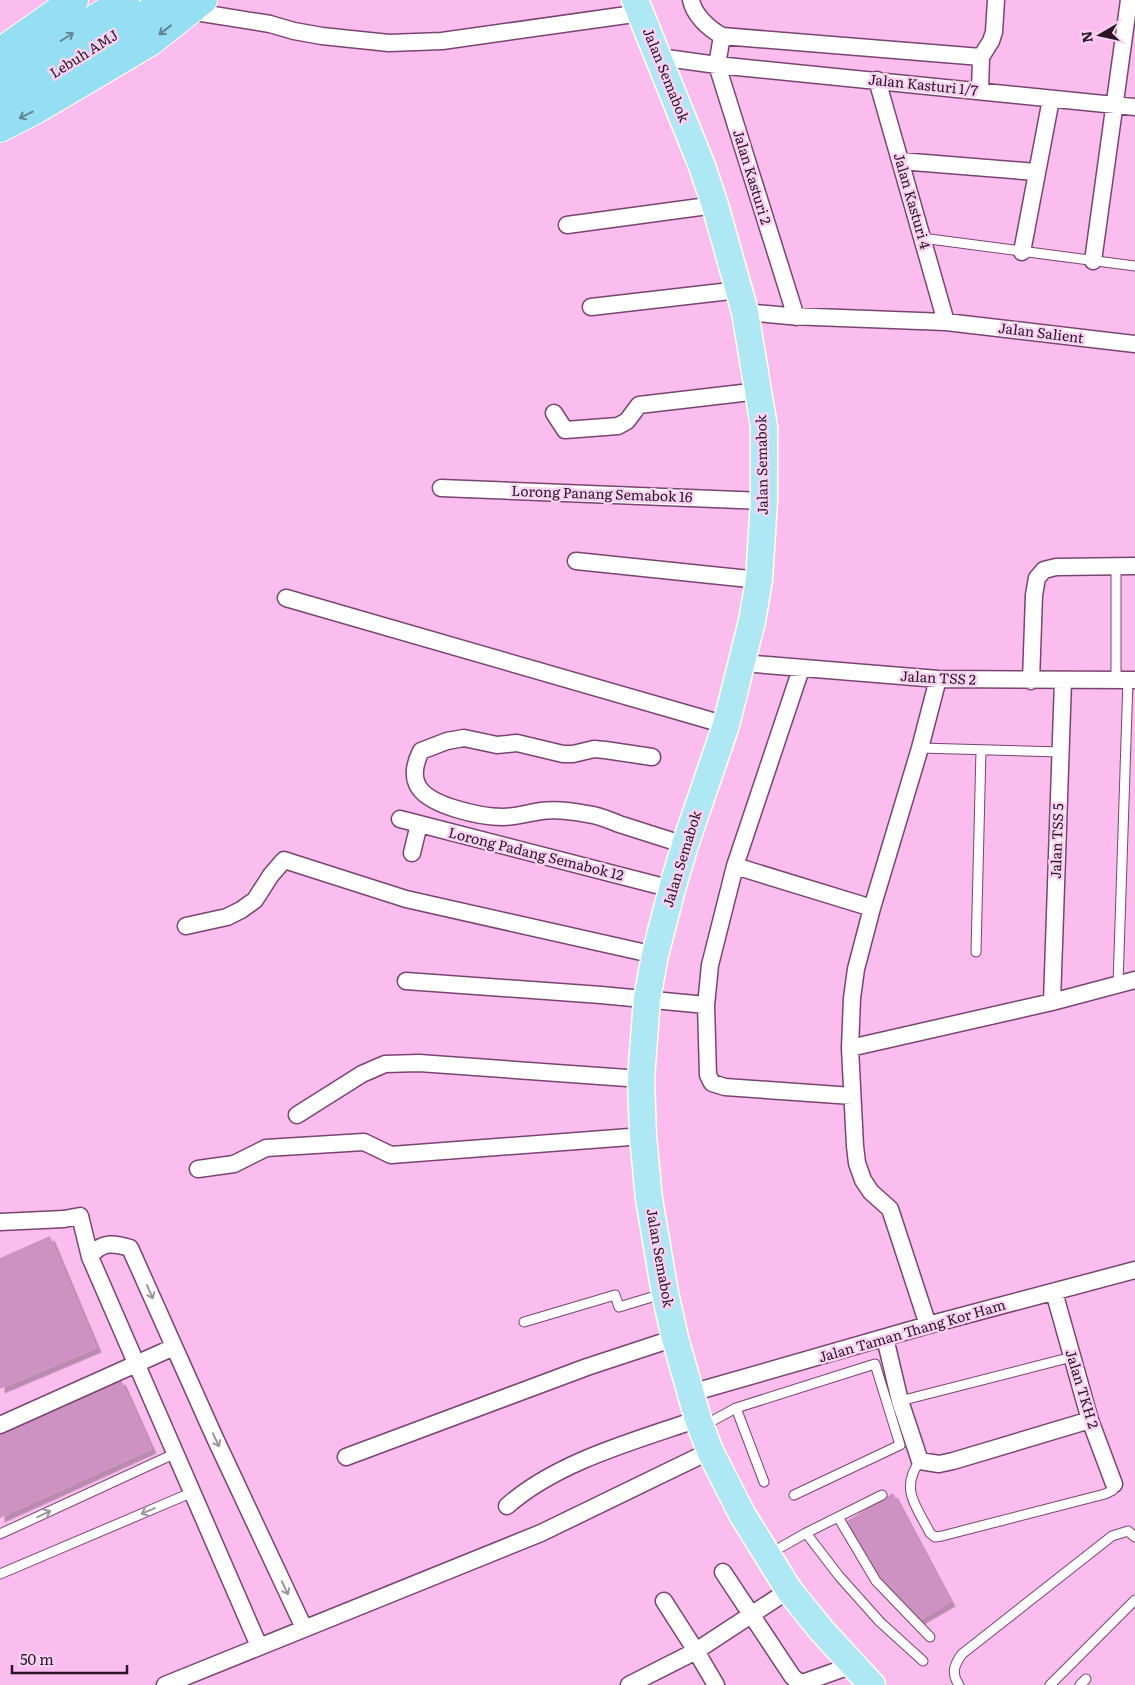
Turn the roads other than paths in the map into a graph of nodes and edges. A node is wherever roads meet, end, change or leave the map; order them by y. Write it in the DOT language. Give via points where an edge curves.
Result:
graph roads {
  1 [pos="74,0"];
  2 [pos="125,0"];
  3 [pos="690,0"];
  4 [pos="996,0"];
  5 [pos="1129,0"];
  6 [pos="186,4"];
  7 [pos="638,7"];
  8 [pos="722,36"];
  9 [pos="0,52"];
  10 [pos="659,57"];
  11 [pos="981,57"];
  12 [pos="709,64"];
  13 [pos="31,73"];
  14 [pos="0,78"];
  15 [pos="877,80"];
  16 [pos="980,91"];
  17 [pos="1051,98"];
  18 [pos="1115,105"];
  19 [pos="0,106"];
  20 [pos="1135,107"];
  21 [pos="0,128"];
  22 [pos="900,161"];
  23 [pos="1036,172"];
  24 [pos="715,205"];
  25 [pos="567,226"];
  26 [pos="922,238"];
  27 [pos="1022,252"];
  28 [pos="1093,261"];
  29 [pos="1135,266"];
  30 [pos="742,301"];
  31 [pos="591,307"];
  32 [pos="787,316"];
  33 [pos="946,322"];
  34 [pos="1135,344"];
  35 [pos="759,391"];
  36 [pos="554,413"];
  37 [pos="441,488"];
  38 [pos="764,501"];
  39 [pos="576,561"];
  40 [pos="1116,566"];
  41 [pos="1135,566"];
  42 [pos="759,580"];
  43 [pos="286,598"];
  44 [pos="742,663"];
  45 [pos="800,669"];
  46 [pos="938,680"];
  47 [pos="1126,680"];
  48 [pos="1031,681"];
  49 [pos="1063,681"];
  50 [pos="726,724"];
  51 [pos="920,748"];
  52 [pos="981,750"];
  53 [pos="1060,752"];
  54 [pos="652,757"];
  55 [pos="400,819"];
  56 [pos="419,824"];
  57 [pos="685,845"];
  58 [pos="412,853"];
  59 [pos="735,866"];
  60 [pos="672,889"];
  61 [pos="872,908"];
  62 [pos="186,926"];
  63 [pos="976,952"];
  64 [pos="655,955"];
  65 [pos="1135,980"];
  66 [pos="406,981"];
  67 [pos="1118,984"];
  68 [pos="647,999"];
  69 [pos="1052,1002"];
  70 [pos="706,1005"];
  71 [pos="850,1048"];
  72 [pos="641,1079"];
  73 [pos="852,1096"];
  74 [pos="297,1115"];
  75 [pos="643,1136"];
  76 [pos="198,1169"];
  77 [pos="0,1222"];
  78 [pos="90,1257"];
  79 [pos="1135,1270"];
  80 [pos="1054,1292"];
  81 [pos="665,1293"];
  82 [pos="524,1322"];
  83 [pos="928,1325"];
  84 [pos="675,1338"];
  85 [pos="885,1338"];
  86 [pos="174,1347"];
  87 [pos="1072,1357"];
  88 [pos="137,1363"];
  89 [pos="690,1393"];
  90 [pos="900,1401"];
  91 [pos="736,1408"];
  92 [pos="1090,1420"];
  93 [pos="0,1425"];
  94 [pos="703,1432"];
  95 [pos="176,1453"];
  96 [pos="346,1457"];
  97 [pos="920,1461"];
  98 [pos="764,1482"];
  99 [pos="1114,1484"];
  100 [pos="193,1492"];
  101 [pos="794,1495"];
  102 [pos="882,1495"];
  103 [pos="507,1506"];
  104 [pos="838,1517"];
  105 [pos="806,1532"];
  106 [pos="0,1534"];
  107 [pos="1135,1537"];
  108 [pos="767,1555"];
  109 [pos="723,1572"];
  110 [pos="0,1574"];
  111 [pos="789,1590"];
  112 [pos="1135,1600"];
  113 [pos="664,1601"];
  114 [pos="751,1616"];
  115 [pos="304,1628"];
  116 [pos="930,1637"];
  117 [pos="259,1646"];
  118 [pos="696,1651"];
  119 [pos="923,1661"];
  120 [pos="853,1666"];
  121 [pos="196,1679"];
  122 [pos="165,1685"];
  123 [pos="629,1685"];
  124 [pos="716,1685"];
  125 [pos="872,1685"];
  126 [pos="959,1685"];
  127 [pos="1050,1685"];
  1 -- 9 [label="highway"];
  13 -- 2 [label="highway, Lebuh AMJ, one-way"];
  3 -- 8 [label="street" via="708,28"];
  4 -- 11 [label="street" via="992,41"];
  5 -- 18 [label="street"];
  6 -- 7 [label="street" via="294,31 390,43 442,41"];
  6 -- 13 [label="highway, Lebuh AMJ" via="133,24"];
  6 -- 21 [label="highway, one-way" via="150,42"];
  7 -- 10 [label="main road, Jalan Semabok"];
  8 -- 11 [label="street"];
  8 -- 12 [label="street, Jalan Kasturi 2"];
  10 -- 12 [label="street, Jalan Kasturi 1/7"];
  10 -- 24 [label="main road, Jalan Semabok"];
  11 -- 16 [label="street"];
  12 -- 15 [label="street, Jalan Kasturi 1/7"];
  12 -- 32 [label="street, Jalan Kasturi 2"];
  13 -- 14 [label="highway, Lebuh AMJ"];
  13 -- 19 [label="highway, Lebuh AMJ"];
  15 -- 16 [label="street, Jalan Kasturi 1/7"];
  15 -- 22 [label="street, Jalan Kasturi 4"];
  16 -- 17 [label="street, Jalan Kasturi 1/7"];
  17 -- 18 [label="street, Jalan Kasturi 1/7"];
  17 -- 23 [label="street"];
  18 -- 20 [label="street, Jalan Kasturi 1/7"];
  18 -- 28 [label="street"];
  22 -- 23 [label="street"];
  22 -- 26 [label="street, Jalan Kasturi 4"];
  23 -- 27 [label="street"];
  24 -- 25 [label="street"];
  24 -- 30 [label="main road, Jalan Semabok"];
  26 -- 27 [label="lane"];
  26 -- 33 [label="street, Jalan Kasturi 4"];
  27 -- 28 [label="lane"];
  28 -- 29 [label="lane"];
  30 -- 31 [label="street, Jalan Salient"];
  30 -- 32 [label="street, Jalan Salient"];
  30 -- 35 [label="main road, Jalan Semabok"];
  32 -- 33 [label="street, Jalan Salient"];
  33 -- 34 [label="street, Jalan Salient"];
  35 -- 36 [label="street" via="638,405 627,421 618,426 565,430"];
  35 -- 38 [label="main road, Jalan Semabok" via="764,427"];
  37 -- 38 [label="street, Lorong Panang Semabok 16"];
  38 -- 42 [label="main road, Jalan Semabok"];
  39 -- 42 [label="street"];
  40 -- 41 [label="street"];
  40 -- 47 [label="lane"];
  40 -- 48 [label="street" via="1056,567 1044,570 1037,578"];
  42 -- 44 [label="main road, Jalan Semabok"];
  43 -- 50 [label="street"];
  44 -- 45 [label="street, Jalan TSS 2"];
  44 -- 50 [label="main road, Jalan Semabok"];
  45 -- 46 [label="street, Jalan TSS 2"];
  45 -- 59 [label="street"];
  46 -- 48 [label="street, Jalan TSS 2"];
  46 -- 51 [label="street"];
  47 -- 49 [label="street, Jalan TSS 2"];
  47 -- 67 [label="lane"];
  48 -- 49 [label="street, Jalan TSS 2"];
  49 -- 53 [label="street, Jalan TSS 5"];
  50 -- 57 [label="main road, Jalan Semabok"];
  51 -- 52 [label="lane"];
  51 -- 61 [label="street"];
  52 -- 53 [label="lane"];
  52 -- 63 [label="lane"];
  53 -- 69 [label="street, Jalan TSS 5"];
  54 -- 57 [label="street" via="605,750 563,754 516,743 497,744 464,738 447,740 421,751 415,773 424,795 458,809 502,817 563,810 589,814"];
  55 -- 56 [label="street, Lorong Padang Semabok 12"];
  56 -- 58 [label="street"];
  56 -- 60 [label="street, Lorong Padang Semabok 12"];
  57 -- 60 [label="main road, Jalan Semabok"];
  59 -- 61 [label="street"];
  59 -- 70 [label="street" via="710,965"];
  60 -- 64 [label="main road, Jalan Semabok"];
  61 -- 71 [label="street" via="856,969"];
  62 -- 64 [label="street" via="227,917 241,910 255,900 284,860 406,899"];
  64 -- 68 [label="main road, Jalan Semabok"];
  65 -- 67 [label="street"];
  66 -- 68 [label="street"];
  67 -- 69 [label="street"];
  68 -- 70 [label="street"];
  68 -- 72 [label="main road, Jalan Semabok"];
  69 -- 71 [label="street"];
  70 -- 73 [label="street" via="708,1075 712,1083 725,1087"];
  71 -- 73 [label="street"];
  72 -- 74 [label="street" via="420,1063 385,1064 362,1074"];
  72 -- 75 [label="main road, Jalan Semabok"];
  73 -- 83 [label="street" via="857,1163 871,1192 890,1209"];
  75 -- 76 [label="street" via="391,1155 364,1142 266,1148 234,1164"];
  75 -- 81 [label="main road, Jalan Semabok" via="649,1198"];
  77 -- 78 [label="street" via="80,1216"];
  78 -- 86 [label="street, one-way" via="95,1250 106,1245 130,1248"];
  78 -- 88 [label="street"];
  79 -- 80 [label="street, Jalan Taman Thang Kor Ham"];
  80 -- 83 [label="street, Jalan Taman Thang Kor Ham"];
  80 -- 87 [label="street, Jalan TKH 2"];
  81 -- 82 [label="lane" via="619,1307 615,1295"];
  81 -- 84 [label="main road, Jalan Semabok"];
  83 -- 85 [label="street, Jalan Taman Thang Kor Ham"];
  84 -- 89 [label="main road, Jalan Semabok"];
  84 -- 96 [label="street" via="587,1366"];
  85 -- 89 [label="street, Jalan Taman Thang Kor Ham"];
  85 -- 90 [label="street"];
  86 -- 88 [label="street"];
  86 -- 115 [label="street, one-way"];
  87 -- 90 [label="lane"];
  87 -- 92 [label="street, Jalan TKH 2"];
  88 -- 93 [label="street"];
  88 -- 95 [label="street"];
  89 -- 94 [label="main road, Jalan Semabok"];
  90 -- 97 [label="street"];
  91 -- 94 [label="lane"];
  91 -- 98 [label="lane"];
  91 -- 101 [label="lane" via="875,1364 900,1445"];
  92 -- 97 [label="street" via="953,1461 939,1464"];
  92 -- 99 [label="street, Jalan TKH 2"];
  94 -- 103 [label="street" via="601,1453 547,1478"];
  94 -- 108 [label="main road, Jalan Semabok" via="742,1514"];
  94 -- 115 [label="street" via="541,1533"];
  95 -- 100 [label="street"];
  106 -- 95 [label="lane, one-way"];
  97 -- 99 [label="lane" via="910,1478 912,1496 935,1537 1105,1494 1113,1490"];
  100 -- 110 [label="lane, one-way"];
  100 -- 117 [label="street"];
  102 -- 104 [label="lane"];
  104 -- 105 [label="lane"];
  104 -- 116 [label="lane" via="876,1580"];
  105 -- 108 [label="lane"];
  105 -- 119 [label="lane" via="880,1622"];
  107 -- 126 [label="lane" via="1128,1531 1112,1536 962,1654 955,1663 954,1677"];
  108 -- 111 [label="main road, Jalan Semabok"];
  109 -- 114 [label="street"];
  111 -- 114 [label="street"];
  111 -- 120 [label="main road, Jalan Semabok"];
  112 -- 127 [label="lane"];
  113 -- 118 [label="street"];
  114 -- 118 [label="street"];
  114 -- 120 [label="street" via="798,1682"];
  115 -- 117 [label="street"];
  117 -- 121 [label="street"];
  118 -- 123 [label="street"];
  118 -- 124 [label="street"];
  120 -- 125 [label="main road, Jalan Semabok"];
  121 -- 122 [label="street"];
}
